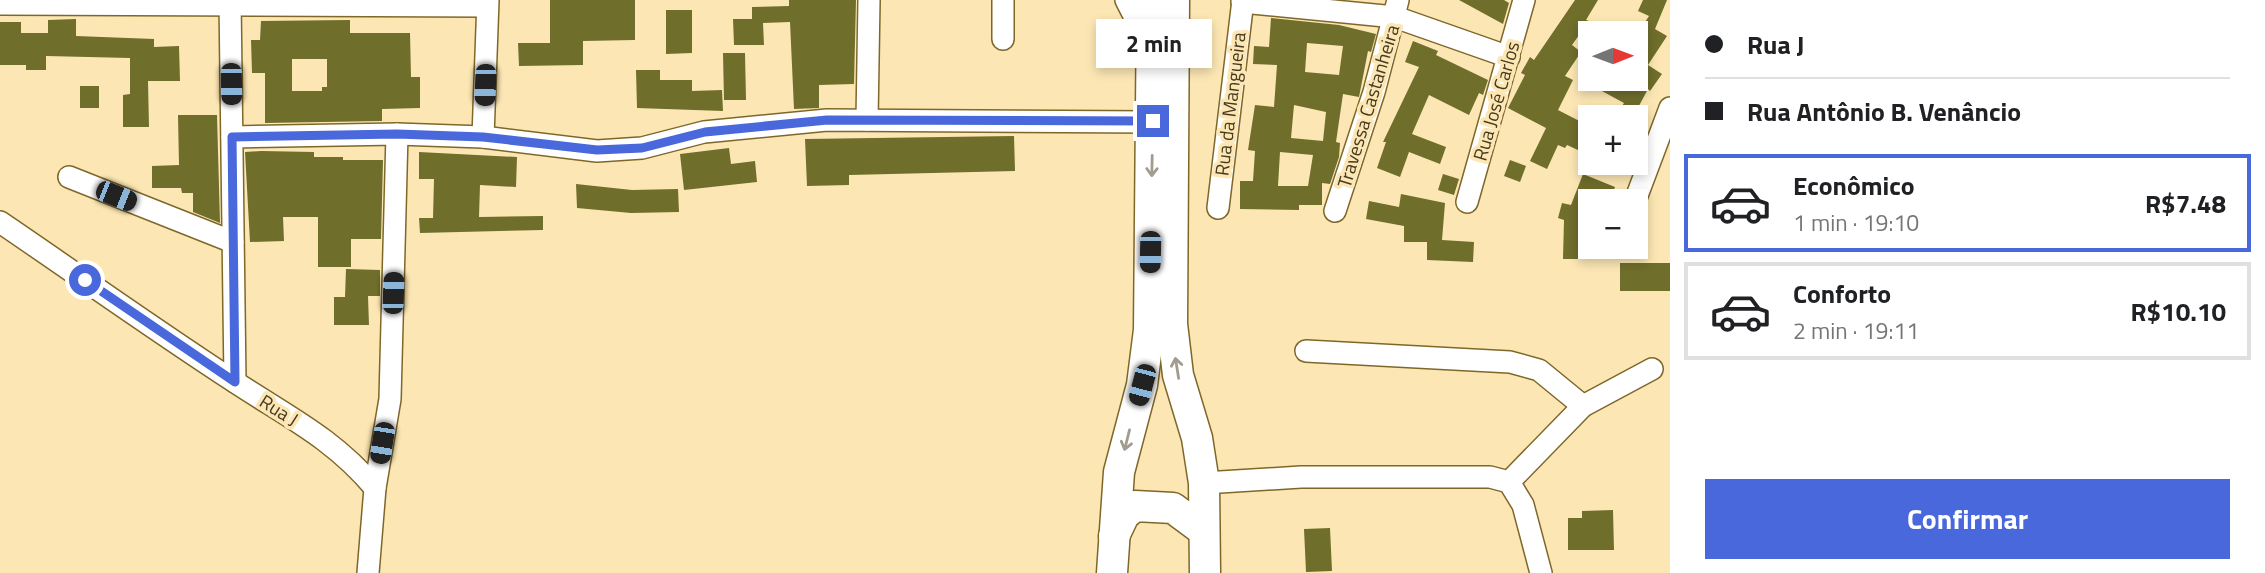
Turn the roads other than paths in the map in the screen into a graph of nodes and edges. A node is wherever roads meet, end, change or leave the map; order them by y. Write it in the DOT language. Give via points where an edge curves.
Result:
graph roads {
  1 [pos="869,0"];
  2 [pos="1003,0"];
  3 [pos="1126,0"];
  4 [pos="1153,0"];
  5 [pos="1174,0"];
  6 [pos="1524,0"];
  7 [pos="1242,1"];
  8 [pos="230,3"];
  9 [pos="487,3"];
  10 [pos="0,4"];
  11 [pos="1396,8"];
  12 [pos="1003,39"];
  13 [pos="1153,51"];
  14 [pos="1509,57"];
  15 [pos="1670,108"];
  16 [pos="867,120"];
  17 [pos="1153,121"];
  18 [pos="397,134"];
  19 [pos="232,137"];
  20 [pos="483,137"];
  21 [pos="69,177"];
  22 [pos="1640,189"];
  23 [pos="1467,202"];
  24 [pos="1218,208"];
  25 [pos="1335,211"];
  26 [pos="0,222"];
  27 [pos="233,242"];
  28 [pos="1306,351"];
  29 [pos="1653,369"];
  30 [pos="235,382"];
  31 [pos="1583,407"];
  32 [pos="1509,482"];
  33 [pos="1204,483"];
  34 [pos="375,488"];
  35 [pos="1204,531"];
  36 [pos="1112,541"];
  37 [pos="368,573"];
  38 [pos="1112,573"];
  39 [pos="1205,573"];
  40 [pos="1542,573"];
  1 -- 16 [label="street"];
  2 -- 12 [label="street"];
  3 -- 13 [label="street"];
  4 -- 13 [label="highway"];
  33 -- 5 [label="highway, one-way" via="1197,438 1178,375 1172,324"];
  6 -- 14 [label="street, Rua José Carlos"];
  7 -- 11 [label="street"];
  7 -- 24 [label="street, Rua da Mangueira"];
  8 -- 9 [label="street"];
  8 -- 10 [label="street"];
  8 -- 19 [label="street"];
  9 -- 20 [label="street"];
  11 -- 14 [label="street"];
  11 -- 25 [label="street, Travessa Castanheira"];
  13 -- 17 [label="highway"];
  14 -- 23 [label="street, Rua José Carlos"];
  15 -- 22 [label="street"];
  16 -- 17 [label="street"];
  16 -- 20 [label="street" via="705,132 642,148 597,150"];
  17 -- 36 [label="highway, one-way" via="1149,330 1142,385 1119,472"];
  18 -- 19 [label="street"];
  18 -- 20 [label="street"];
  18 -- 34 [label="street" via="390,399"];
  19 -- 27 [label="street"];
  21 -- 27 [label="street"];
  26 -- 30 [label="street, Rua J"];
  27 -- 30 [label="street"];
  28 -- 31 [label="street" via="1510,362 1539,370"];
  29 -- 31 [label="street"];
  30 -- 34 [label="street, Rua J" via="326,438"];
  31 -- 32 [label="street"];
  32 -- 33 [label="street" via="1490,477 1314,477"];
  32 -- 40 [label="street" via="1523,505"];
  33 -- 35 [label="highway"];
  34 -- 37 [label="street"];
  35 -- 36 [label="highway" via="1173,508 1135,506 1124,515"];
  35 -- 39 [label="highway"];
  36 -- 38 [label="highway"];
}
